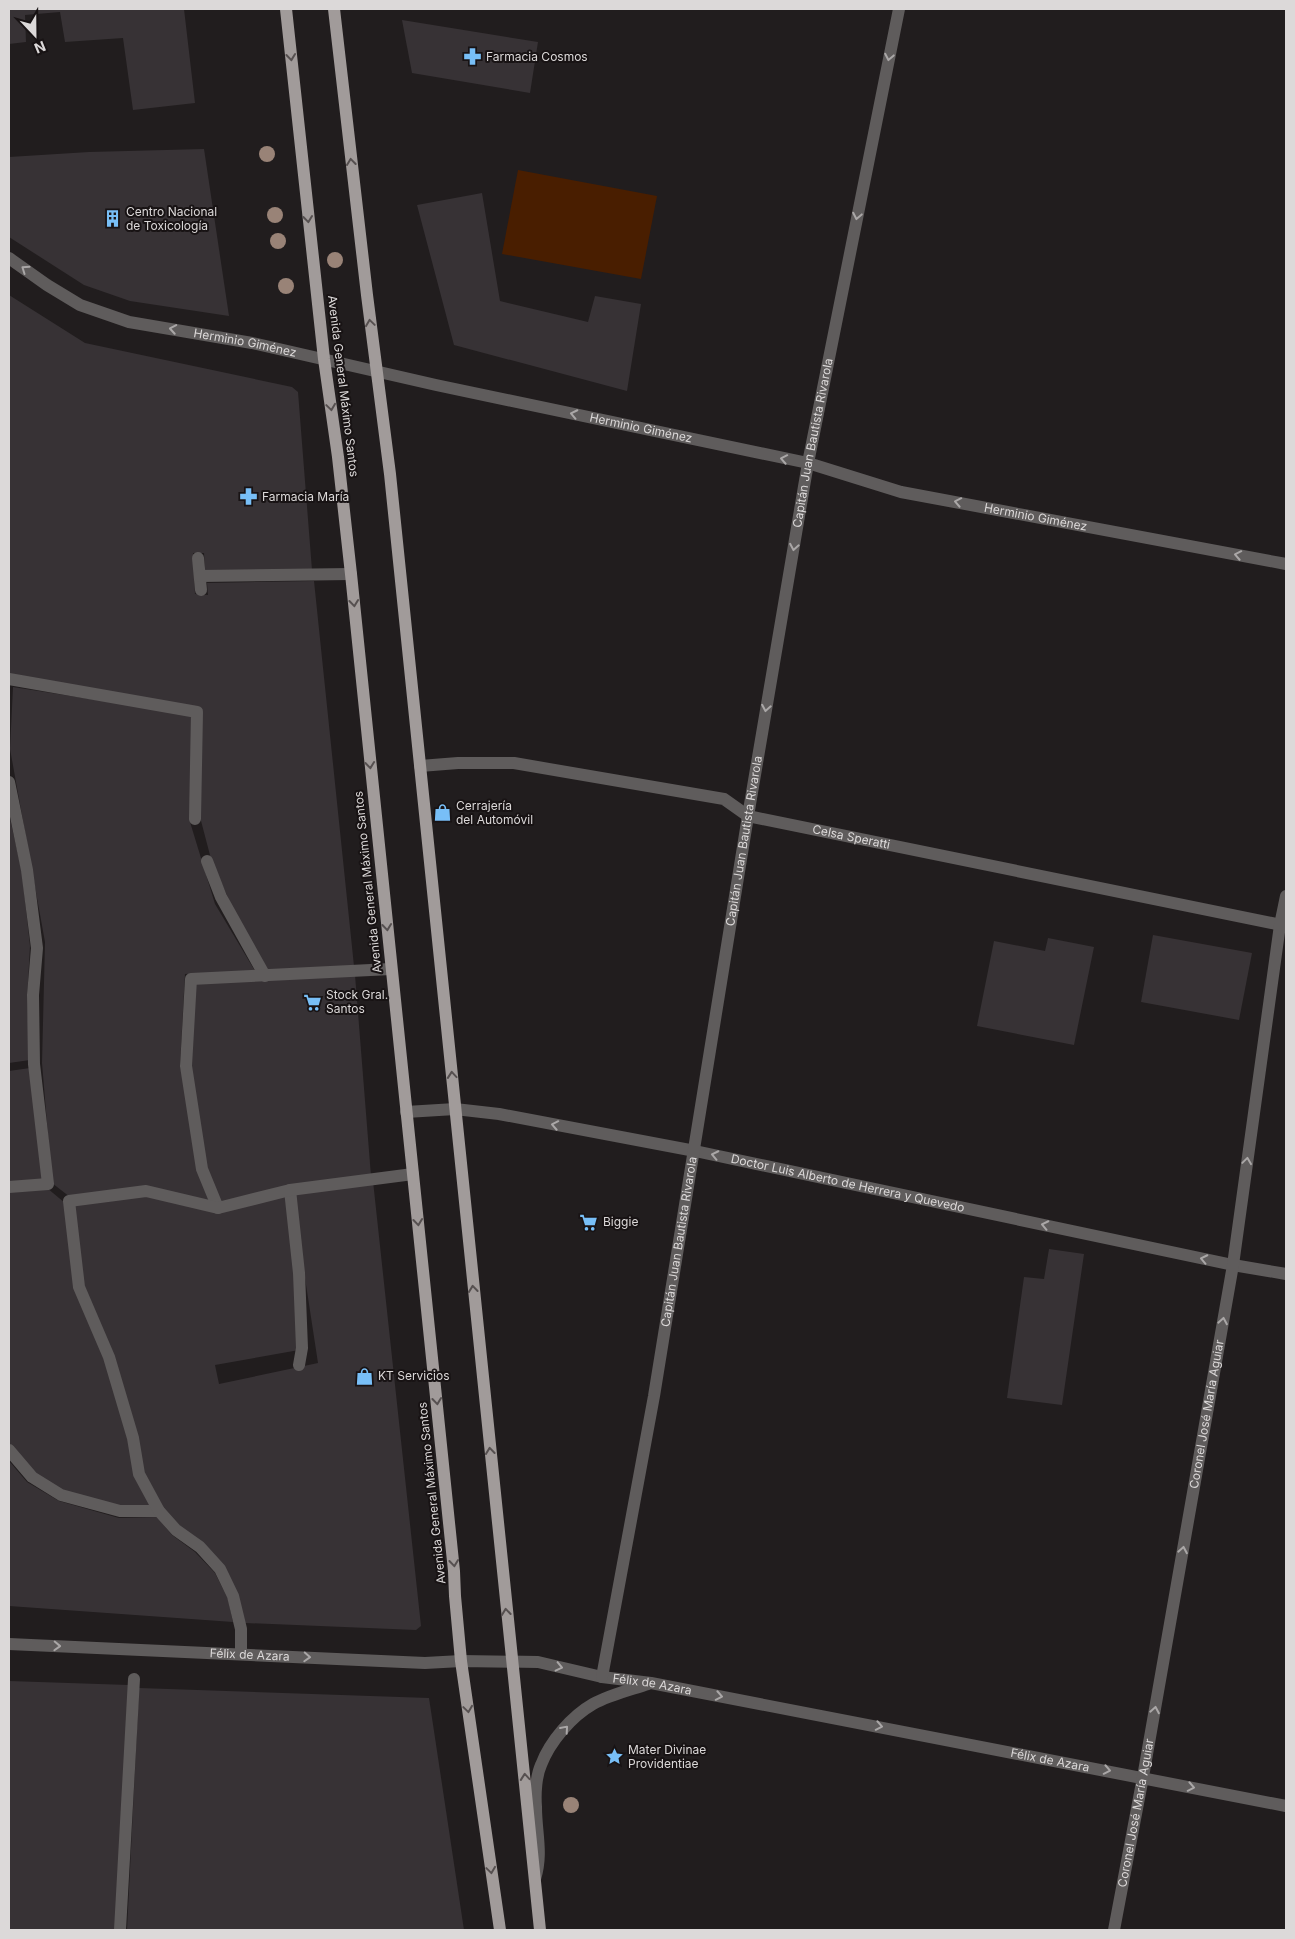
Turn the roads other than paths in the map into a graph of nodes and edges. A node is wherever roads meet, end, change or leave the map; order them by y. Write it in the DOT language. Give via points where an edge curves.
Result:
graph roads {
  1 [pos="286,9"];
  2 [pos="334,9"];
  3 [pos="899,9"];
  4 [pos="9,258"];
  5 [pos="324,359"];
  6 [pos="377,371"];
  7 [pos="808,463"];
  8 [pos="198,558"];
  9 [pos="1286,564"];
  10 [pos="351,574"];
  11 [pos="200,576"];
  12 [pos="201,590"];
  13 [pos="9,679"];
  14 [pos="420,766"];
  15 [pos="9,782"];
  16 [pos="748,816"];
  17 [pos="195,819"];
  18 [pos="207,860"];
  19 [pos="1286,896"];
  20 [pos="1283,925"];
  21 [pos="391,969"];
  22 [pos="265,976"];
  23 [pos="455,1109"];
  24 [pos="406,1112"];
  25 [pos="694,1151"];
  26 [pos="413,1174"];
  27 [pos="9,1187"];
  28 [pos="290,1190"];
  29 [pos="218,1208"];
  30 [pos="1233,1265"];
  31 [pos="1286,1274"];
  32 [pos="299,1365"];
  33 [pos="9,1450"];
  34 [pos="159,1511"];
  35 [pos="9,1644"];
  36 [pos="241,1654"];
  37 [pos="462,1661"];
  38 [pos="511,1661"];
  39 [pos="602,1677"];
  40 [pos="134,1679"];
  41 [pos="651,1683"];
  42 [pos="1143,1777"];
  43 [pos="1286,1806"];
  44 [pos="534,1881"];
  45 [pos="120,1930"];
  46 [pos="500,1930"];
  47 [pos="540,1930"];
  48 [pos="1114,1930"];
  1 -- 5 [label="main road, Avenida General Máximo Santos, one-way"];
  6 -- 2 [label="main road, one-way"];
  3 -- 7 [label="street, Capitán Juan Bautista Rivarola, one-way"];
  5 -- 4 [label="street, Herminio Giménez, one-way" via="129,322 80,305"];
  5 -- 6 [label="street, Herminio Giménez"];
  5 -- 10 [label="main road, Avenida General Máximo Santos, one-way"];
  7 -- 6 [label="street, Herminio Giménez, one-way"];
  6 -- 14 [label="main road"];
  9 -- 7 [label="street, Herminio Giménez, one-way" via="901,492"];
  7 -- 16 [label="street, Capitán Juan Bautista Rivarola, one-way"];
  8 -- 11 [label="street"];
  10 -- 11 [label="street"];
  10 -- 21 [label="main road, Avenida General Máximo Santos, one-way"];
  11 -- 12 [label="street"];
  13 -- 17 [label="street" via="196,712"];
  14 -- 16 [label="street, Celsa Speratti" via="514,763 724,799"];
  23 -- 14 [label="main road, one-way"];
  15 -- 27 [label="street" via="28,870 37,948 33,995 34,1064 48,1184"];
  16 -- 20 [label="street, Celsa Speratti"];
  16 -- 25 [label="street, Capitán Juan Bautista Rivarola"];
  18 -- 22 [label="street" via="220,897"];
  19 -- 20 [label="street, Coronel José María Aguiar"];
  30 -- 20 [label="street, Coronel José María Aguiar, one-way"];
  21 -- 22 [label="street"];
  21 -- 24 [label="main road, Avenida General Máximo Santos"];
  22 -- 29 [label="street" via="191,980 186,1066 202,1169"];
  23 -- 24 [label="street, Doctor Luis Alberto de Herrera y Quevedo"];
  25 -- 23 [label="street, Doctor Luis Alberto de Herrera y Quevedo, one-way" via="499,1114"];
  38 -- 23 [label="main road, one-way"];
  24 -- 26 [label="main road, Avenida General Máximo Santos"];
  30 -- 25 [label="street, Doctor Luis Alberto de Herrera y Quevedo, one-way"];
  25 -- 39 [label="street, Capitán Juan Bautista Rivarola" via="654,1396"];
  26 -- 28 [label="street"];
  26 -- 37 [label="main road, Avenida General Máximo Santos, one-way"];
  28 -- 29 [label="street"];
  28 -- 32 [label="street" via="299,1273 302,1348"];
  29 -- 34 [label="street" via="146,1191 68,1201 79,1287 109,1357 133,1438 139,1474"];
  30 -- 31 [label="street, Doctor Luis Alberto de Herrera y Quevedo"];
  42 -- 30 [label="street, Coronel José María Aguiar, one-way"];
  33 -- 34 [label="street" via="32,1477 61,1495 120,1511"];
  34 -- 36 [label="street" via="176,1530 200,1547 220,1570 233,1596 241,1629"];
  35 -- 36 [label="street, Félix de Azara, one-way"];
  36 -- 37 [label="street, Félix de Azara, one-way" via="425,1663"];
  37 -- 38 [label="street, Félix de Azara"];
  37 -- 46 [label="main road, Avenida General Máximo Santos, one-way"];
  38 -- 39 [label="street, Félix de Azara, one-way" via="538,1662"];
  44 -- 38 [label="main road, one-way"];
  39 -- 41 [label="street, Félix de Azara"];
  40 -- 45 [label="street"];
  41 -- 42 [label="street, Félix de Azara, one-way"];
  44 -- 41 [label="street, one-way" via="540,1859 537,1787 540,1765 550,1748 570,1723 594,1704"];
  42 -- 43 [label="street, Félix de Azara, one-way"];
  42 -- 48 [label="street, Coronel José María Aguiar"];
  44 -- 47 [label="main road"];
}
